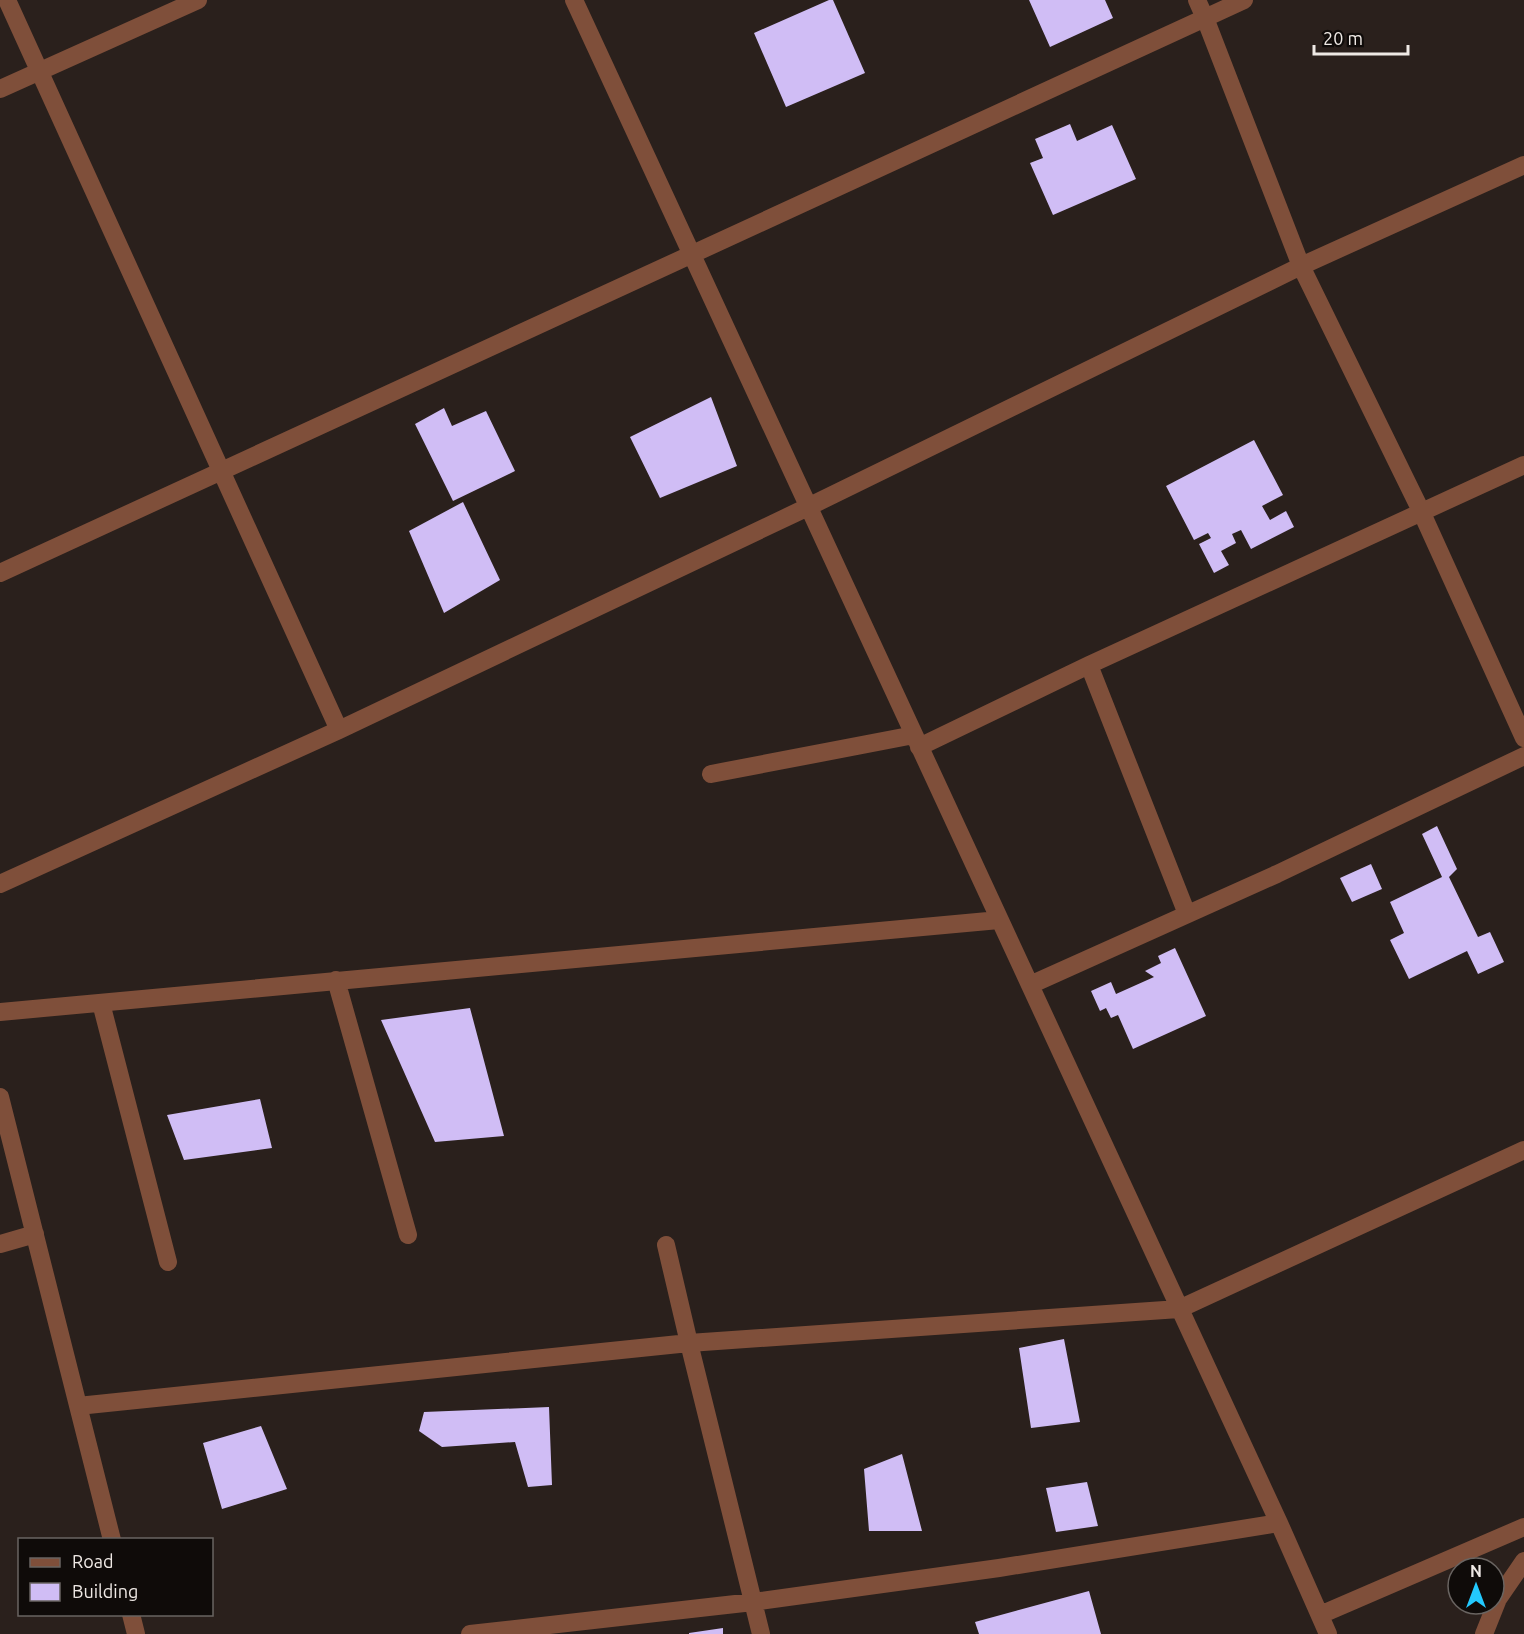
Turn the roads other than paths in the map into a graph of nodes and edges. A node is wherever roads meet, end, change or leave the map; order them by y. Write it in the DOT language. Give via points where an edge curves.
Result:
graph roads {
  1 [pos="7,0"];
  2 [pos="198,0"];
  3 [pos="574,0"];
  4 [pos="1197,0"];
  5 [pos="1244,0"];
  6 [pos="1205,18"];
  7 [pos="40,71"];
  8 [pos="0,89"];
  9 [pos="1524,165"];
  10 [pos="692,254"];
  11 [pos="1301,266"];
  12 [pos="1524,465"];
  13 [pos="222,471"];
  14 [pos="808,507"];
  15 [pos="1421,511"];
  16 [pos="0,573"];
  17 [pos="1089,665"];
  18 [pos="339,730"];
  19 [pos="1524,738"];
  20 [pos="917,741"];
  21 [pos="1524,756"];
  22 [pos="711,774"];
  23 [pos="0,884"];
  24 [pos="1187,914"];
  25 [pos="999,920"];
  26 [pos="336,980"];
  27 [pos="1030,985"];
  28 [pos="101,1003"];
  29 [pos="0,1012"];
  30 [pos="0,1097"];
  31 [pos="1524,1150"];
  32 [pos="35,1234"];
  33 [pos="408,1235"];
  34 [pos="0,1244"];
  35 [pos="666,1245"];
  36 [pos="168,1262"];
  37 [pos="1179,1309"];
  38 [pos="689,1343"];
  39 [pos="78,1406"];
  40 [pos="1278,1523"];
  41 [pos="1524,1527"];
  42 [pos="112,1538"];
  43 [pos="1524,1561"];
  44 [pos="753,1602"];
  45 [pos="1320,1616"];
  46 [pos="470,1634"];
  47 [pos="761,1634"];
  48 [pos="1328,1634"];
  49 [pos="1484,1634"];
  1 -- 7 [label="street"];
  2 -- 7 [label="street"];
  3 -- 10 [label="street"];
  4 -- 6 [label="street"];
  5 -- 6 [label="street"];
  6 -- 10 [label="street"];
  6 -- 11 [label="street"];
  7 -- 8 [label="street"];
  7 -- 13 [label="street"];
  9 -- 11 [label="street"];
  10 -- 13 [label="street"];
  10 -- 14 [label="street"];
  11 -- 14 [label="street"];
  11 -- 15 [label="street"];
  12 -- 15 [label="street"];
  13 -- 16 [label="street"];
  13 -- 18 [label="street"];
  14 -- 18 [label="street"];
  14 -- 20 [label="street"];
  15 -- 17 [label="street"];
  15 -- 19 [label="street"];
  17 -- 20 [label="street"];
  17 -- 24 [label="street"];
  18 -- 23 [label="street"];
  20 -- 22 [label="street"];
  20 -- 25 [label="street"];
  21 -- 24 [label="street"];
  24 -- 27 [label="street"];
  25 -- 26 [label="street"];
  25 -- 27 [label="street"];
  26 -- 28 [label="street"];
  26 -- 33 [label="street"];
  27 -- 37 [label="street"];
  28 -- 29 [label="street"];
  28 -- 36 [label="street"];
  30 -- 32 [label="street"];
  31 -- 37 [label="street"];
  32 -- 34 [label="street"];
  32 -- 39 [label="street"];
  35 -- 38 [label="street"];
  37 -- 38 [label="street"];
  37 -- 40 [label="street"];
  38 -- 39 [label="street"];
  38 -- 44 [label="street"];
  39 -- 42 [label="street"];
  40 -- 44 [label="street"];
  40 -- 45 [label="street"];
  41 -- 45 [label="street"];
  43 -- 49 [label="street" via="1498,1599"];
  44 -- 46 [label="street"];
  44 -- 47 [label="street"];
  45 -- 48 [label="street"];
}
